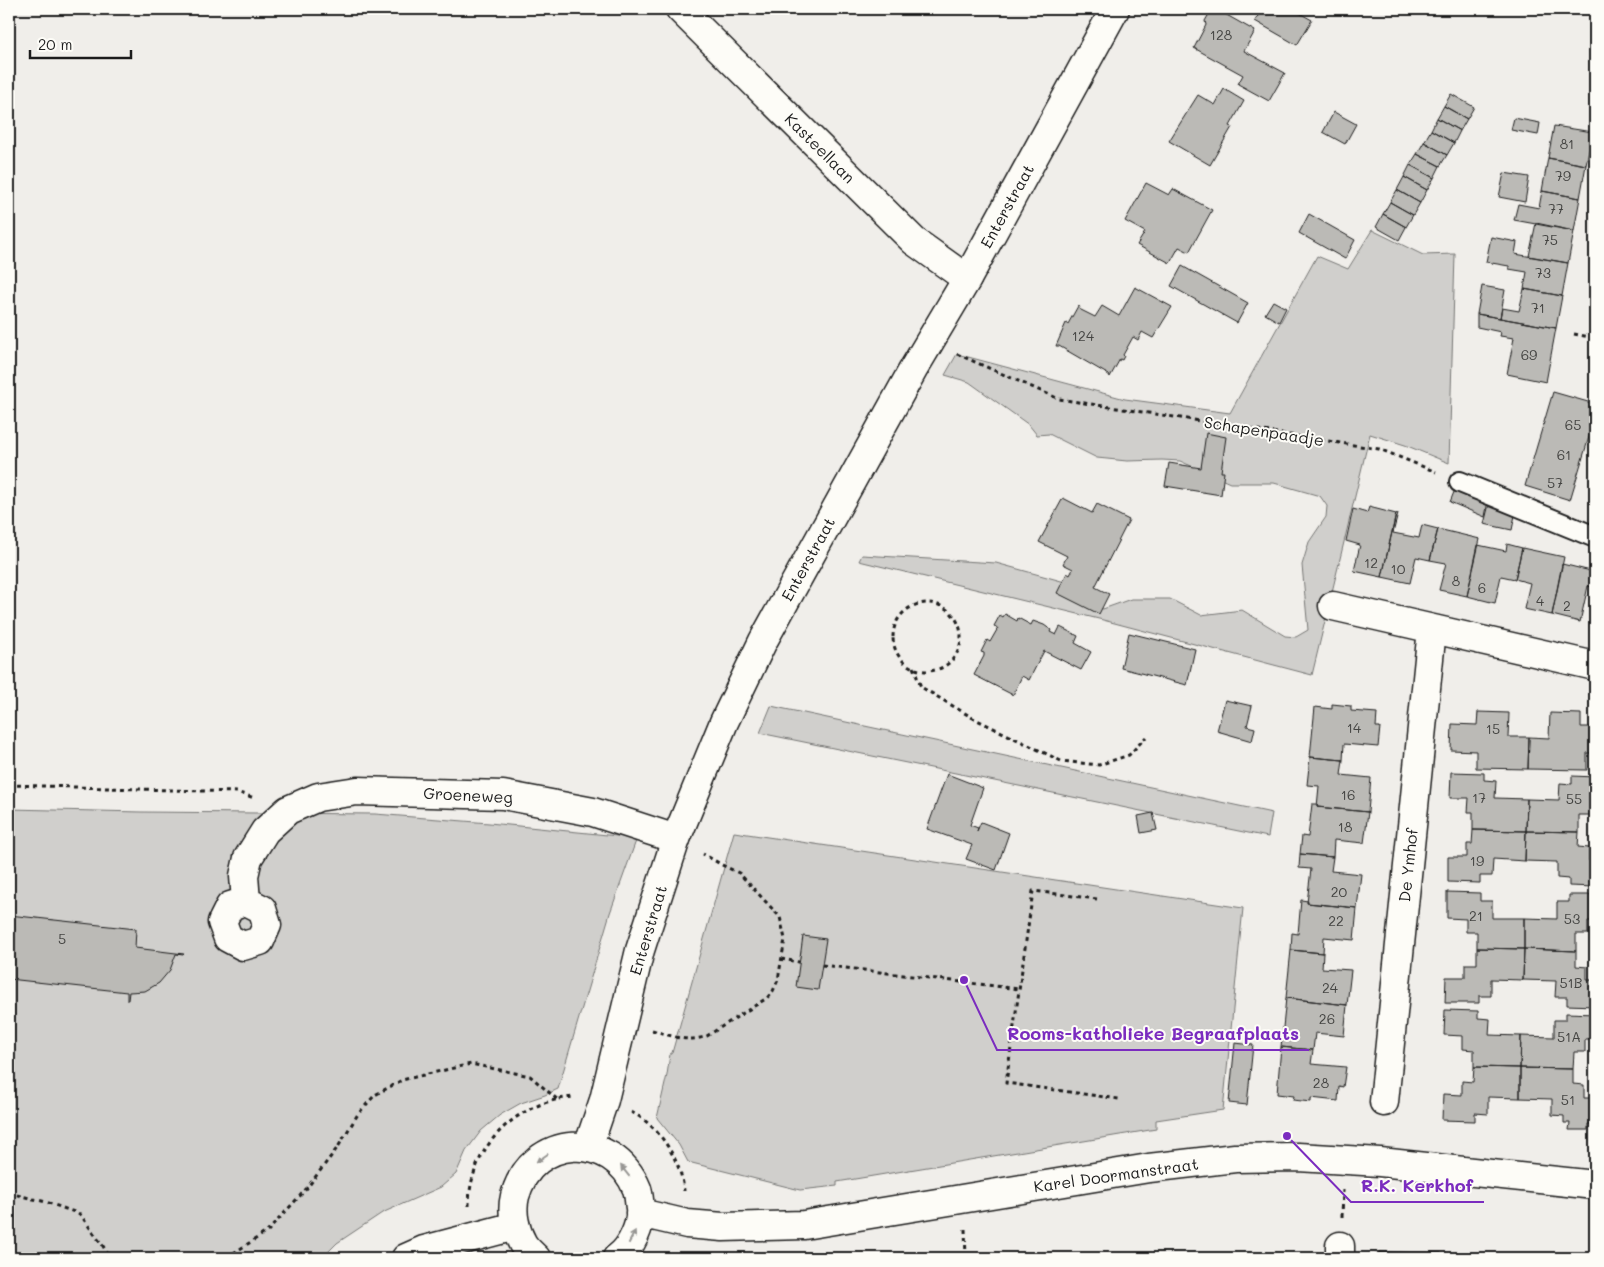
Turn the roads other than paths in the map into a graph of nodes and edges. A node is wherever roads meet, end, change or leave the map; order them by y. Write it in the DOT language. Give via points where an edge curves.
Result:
graph roads {
  1 [pos="680,9"];
  2 [pos="1115,9"];
  3 [pos="967,279"];
  4 [pos="1460,482"];
  5 [pos="1595,537"];
  6 [pos="1333,606"];
  7 [pos="1432,629"];
  8 [pos="1595,666"];
  9 [pos="676,839"];
  10 [pos="246,901"];
  11 [pos="1384,1102"];
  12 [pos="588,1147"];
  13 [pos="1595,1185"];
  14 [pos="640,1213"];
  15 [pos="515,1226"];
  16 [pos="406,1258"];
  17 [pos="536,1258"];
  18 [pos="617,1258"];
  1 -- 3 [label="main road, Kasteellaan" via="914,241"];
  2 -- 3 [label="main road, Enterstraat"];
  3 -- 9 [label="main road, Enterstraat" via="763,641 724,722"];
  4 -- 5 [label="lane"];
  6 -- 7 [label="main road"];
  7 -- 8 [label="main road"];
  7 -- 11 [label="main road, De Ymhof"];
  9 -- 10 [label="main road, Groeneweg" via="593,812 503,795 357,791 318,798 288,810 265,831 248,858 244,876"];
  9 -- 12 [label="main road, Enterstraat" via="640,950 604,1100"];
  14 -- 12 [label="main road, one-way" via="637,1190 626,1170 609,1155"];
  12 -- 15 [label="main road, one-way" via="566,1146 530,1166 518,1184 513,1204"];
  13 -- 14 [label="main road, Karel Doormanstraat" via="1380,1162 1298,1157 1235,1158 1149,1168 804,1225 723,1227 687,1224"];
  18 -- 14 [label="main road, one-way" via="634,1236"];
  15 -- 16 [label="main road" via="424,1250"];
  15 -- 17 [label="main road" via="523,1245"];
}
